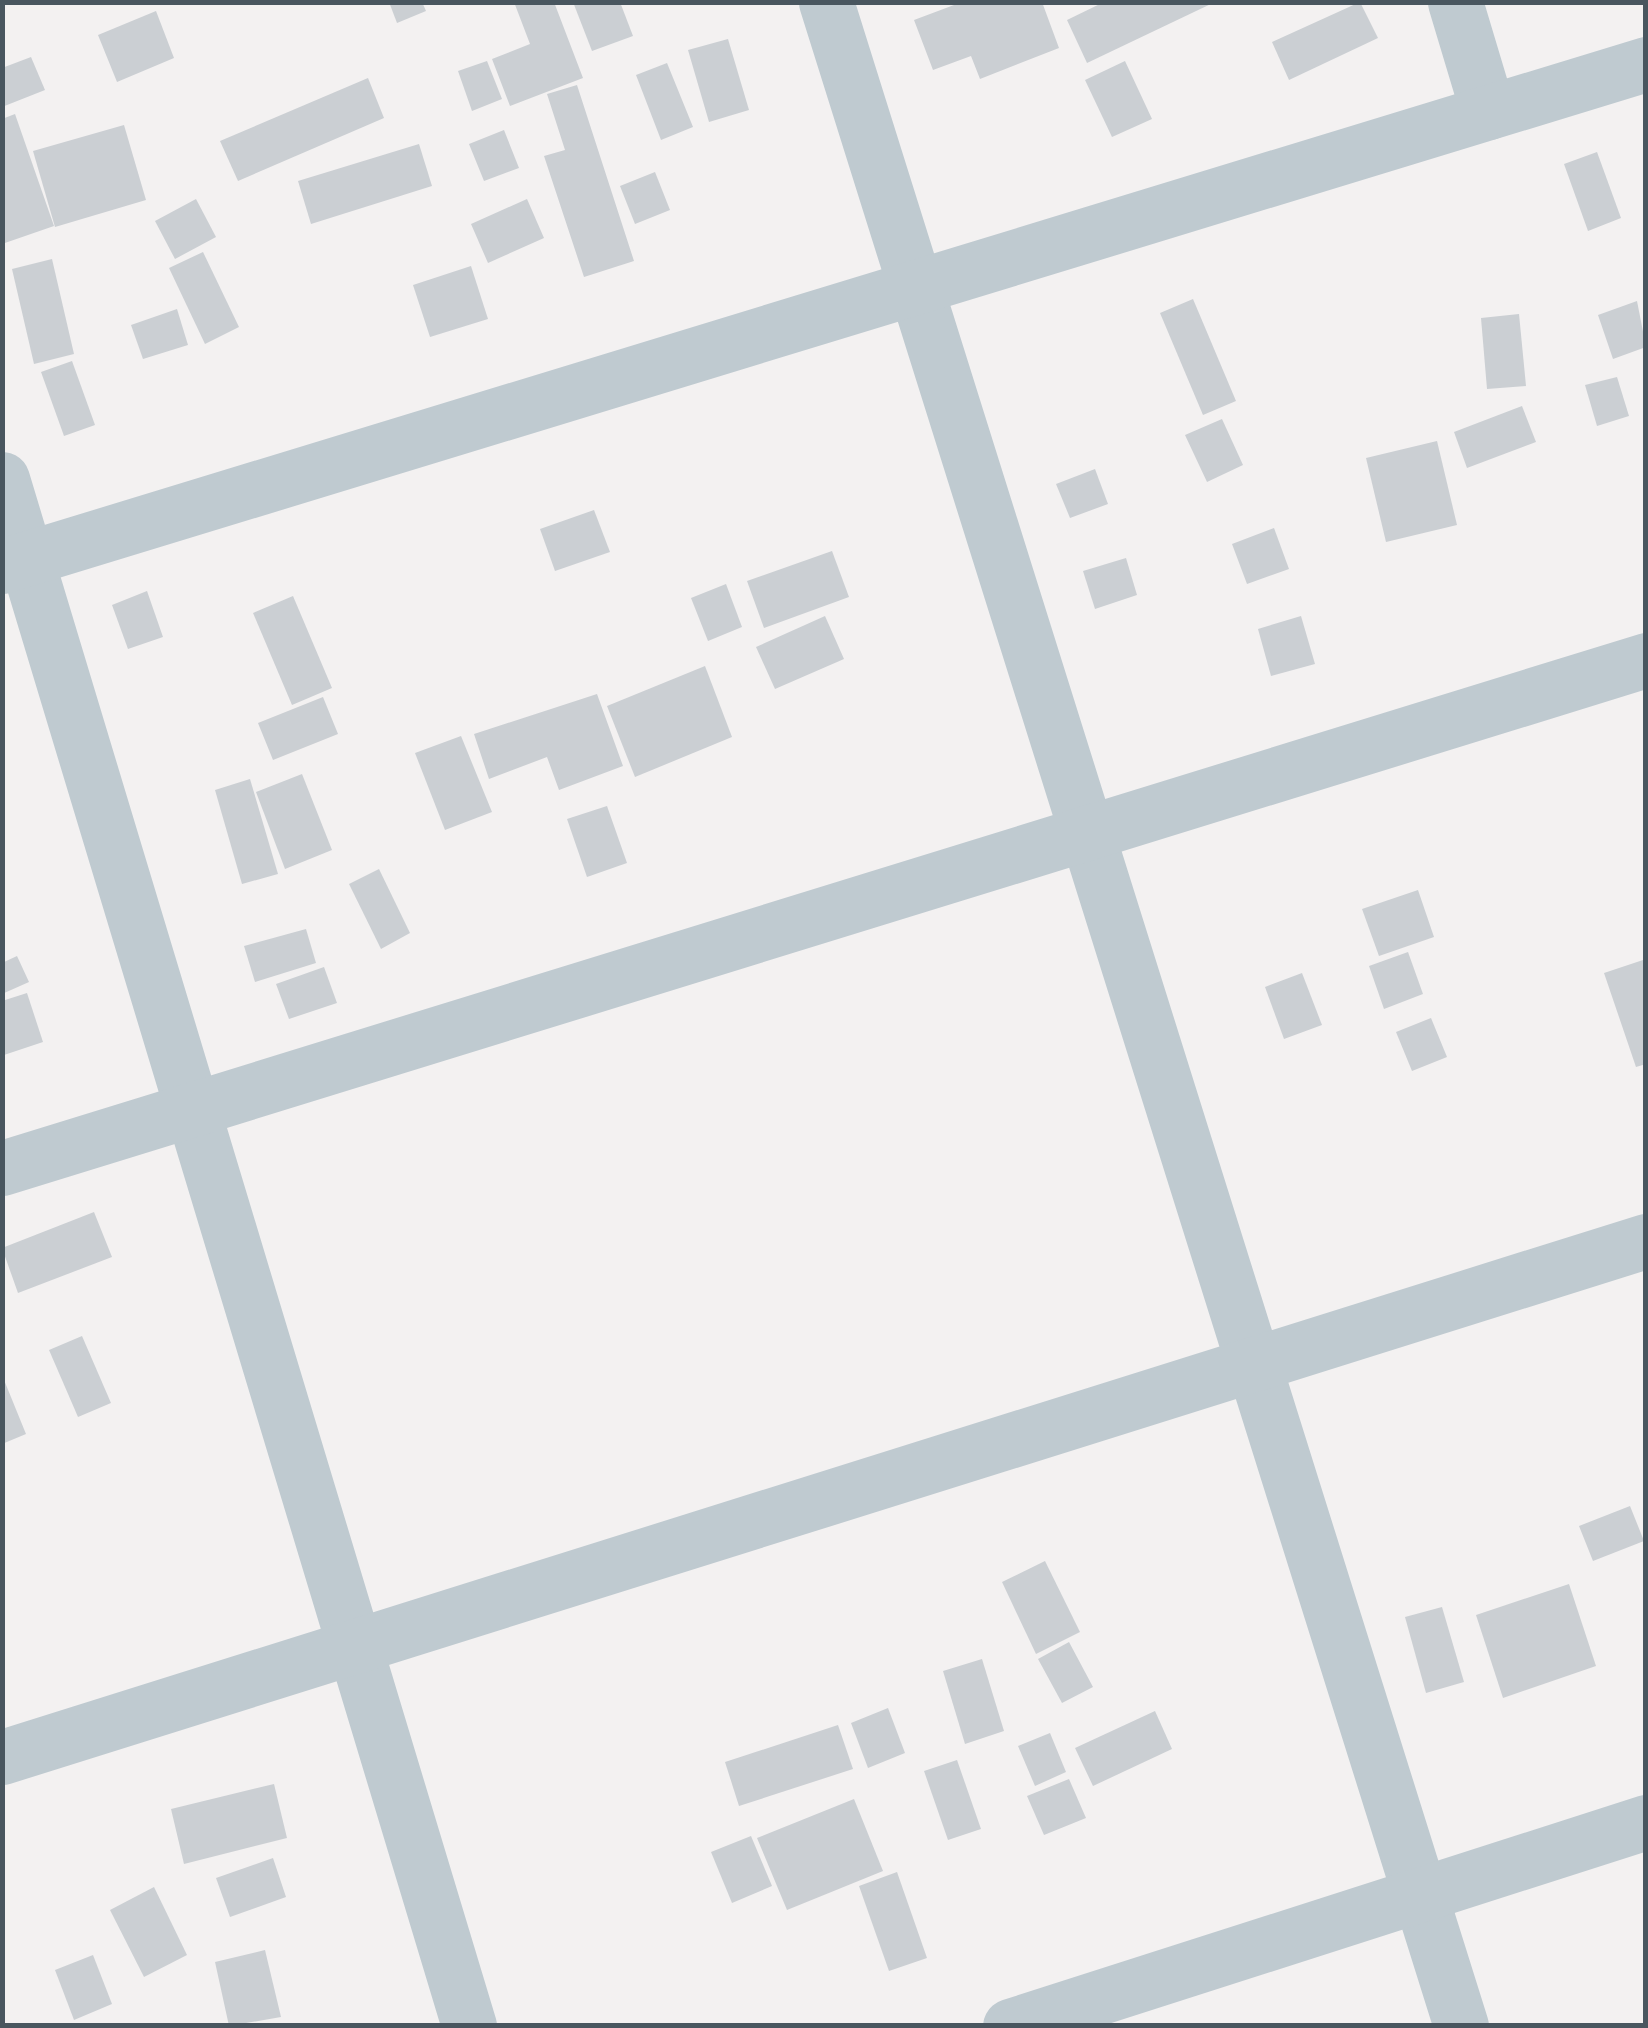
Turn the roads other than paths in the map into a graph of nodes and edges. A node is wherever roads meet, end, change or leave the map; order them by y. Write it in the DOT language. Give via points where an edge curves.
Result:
graph roads {
  1 [pos="826,2"];
  2 [pos="1455,2"];
  3 [pos="1646,64"];
  4 [pos="1488,112"];
  5 [pos="916,288"];
  6 [pos="2,479"];
  7 [pos="14,562"];
  8 [pos="1646,660"];
  9 [pos="1086,833"];
  10 [pos="193,1110"];
  11 [pos="2,1168"];
  12 [pos="1646,1241"];
  13 [pos="1253,1364"];
  14 [pos="354,1646"];
  15 [pos="2,1757"];
  16 [pos="1646,1822"];
  17 [pos="1420,1894"];
  18 [pos="469,2026"];
  19 [pos="1010,2026"];
  20 [pos="1461,2026"];
  1 -- 5 [label="street"];
  2 -- 4 [label="street"];
  3 -- 4 [label="street"];
  4 -- 5 [label="street"];
  5 -- 7 [label="street"];
  5 -- 9 [label="street"];
  6 -- 7 [label="street"];
  7 -- 10 [label="street"];
  8 -- 9 [label="street"];
  9 -- 10 [label="street"];
  9 -- 13 [label="street"];
  10 -- 11 [label="street"];
  10 -- 14 [label="street"];
  12 -- 13 [label="street"];
  13 -- 14 [label="street"];
  13 -- 17 [label="street"];
  14 -- 15 [label="street"];
  14 -- 18 [label="street"];
  16 -- 17 [label="street"];
  17 -- 19 [label="street"];
  17 -- 20 [label="street"];
}
